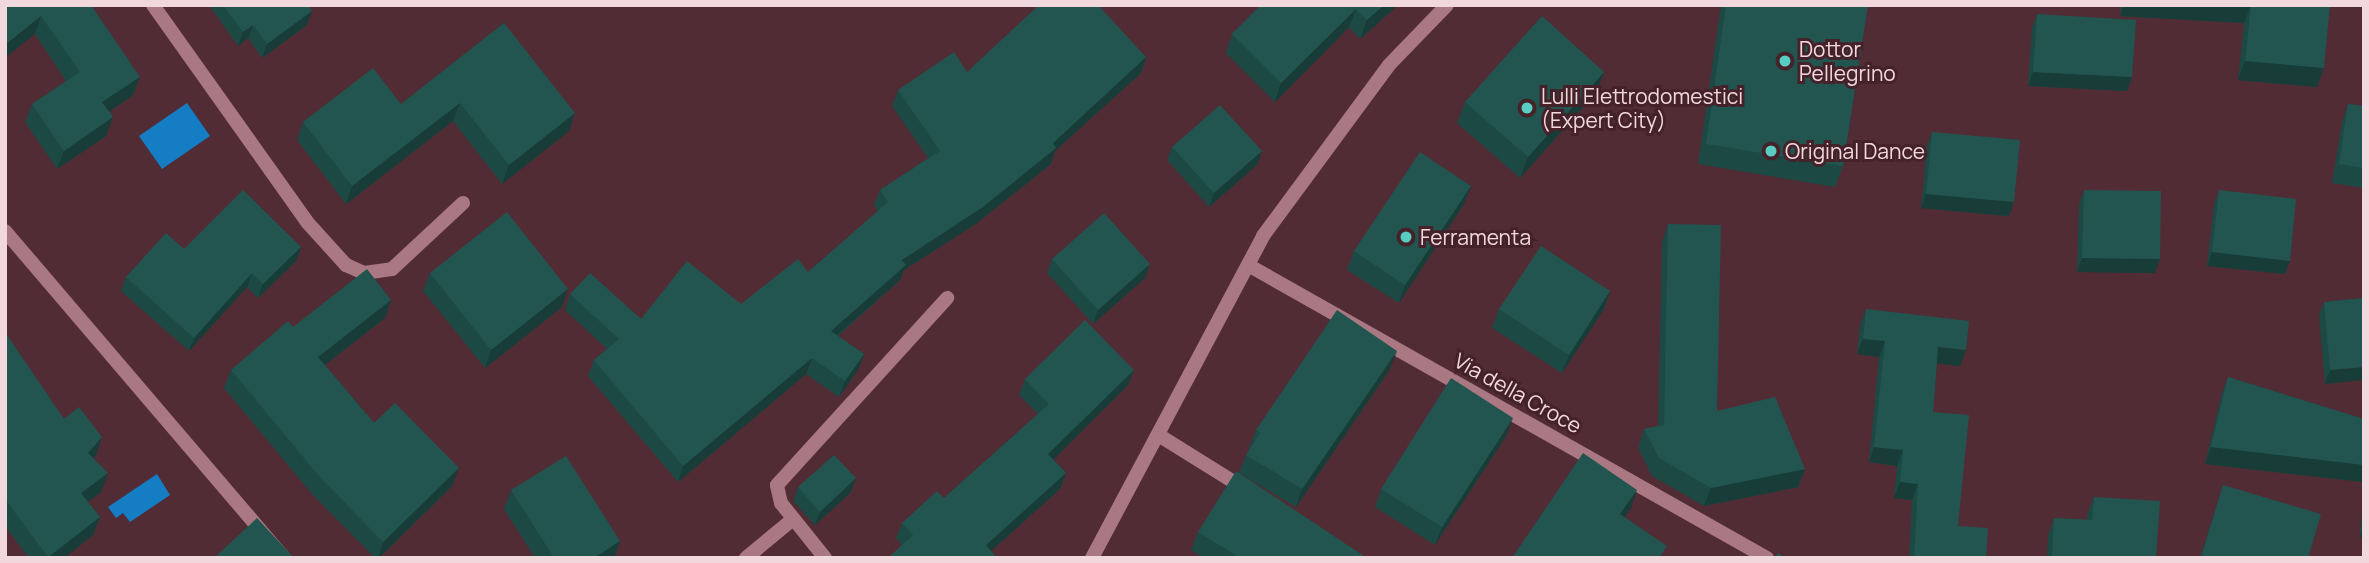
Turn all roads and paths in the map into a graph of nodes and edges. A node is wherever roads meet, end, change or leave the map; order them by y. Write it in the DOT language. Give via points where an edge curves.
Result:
graph roads {
  1 [pos="153,5"];
  2 [pos="1447,5"];
  3 [pos="463,203"];
  4 [pos="5,231"];
  5 [pos="1248,265"];
  6 [pos="947,298"];
  7 [pos="1160,436"];
  8 [pos="1257,495"];
  9 [pos="793,519"];
  10 [pos="284,558"];
  11 [pos="746,558"];
  12 [pos="825,558"];
  13 [pos="1092,558"];
  14 [pos="1768,558"];
  1 -- 3 [label="street" via="307,222 346,265 373,274 392,269"];
  2 -- 5 [label="street" via="1389,65 1263,236"];
  4 -- 10 [label="street"];
  5 -- 7 [label="street"];
  5 -- 14 [label="street, Via della Croce"];
  6 -- 9 [label="street" via="789,467 777,485 781,503"];
  7 -- 8 [label="street"];
  7 -- 13 [label="street"];
  9 -- 11 [label="street"];
  9 -- 12 [label="street"];
}
